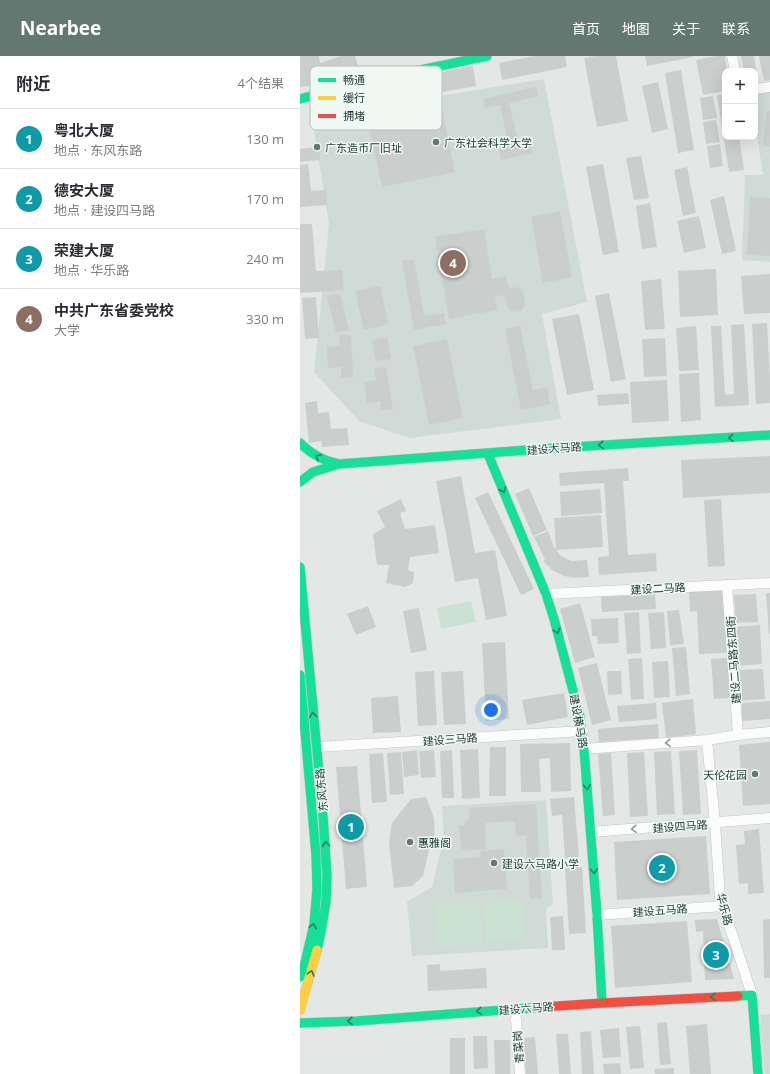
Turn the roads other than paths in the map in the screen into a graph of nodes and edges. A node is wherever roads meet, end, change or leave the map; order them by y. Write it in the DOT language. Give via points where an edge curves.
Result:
graph roads {
  1 [pos="487,56"];
  2 [pos="732,56"];
  3 [pos="439,66"];
  4 [pos="734,68"];
  5 [pos="770,87"];
  6 [pos="758,89"];
  7 [pos="310,96"];
  8 [pos="300,99"];
  9 [pos="770,436"];
  10 [pos="300,443"];
  11 [pos="488,454"];
  12 [pos="339,464"];
  13 [pos="300,482"];
  14 [pos="300,567"];
  15 [pos="770,583"];
  16 [pos="727,585"];
  17 [pos="546,594"];
  18 [pos="300,675"];
  19 [pos="583,731"];
  20 [pos="770,732"];
  21 [pos="738,735"];
  22 [pos="707,740"];
  23 [pos="317,747"];
  24 [pos="584,749"];
  25 [pos="770,818"];
  26 [pos="715,823"];
  27 [pos="591,832"];
  28 [pos="723,906"];
  29 [pos="597,915"];
  30 [pos="300,977"];
  31 [pos="752,995"];
  32 [pos="602,1003"];
  33 [pos="300,1010"];
  34 [pos="516,1019"];
  35 [pos="300,1023"];
  36 [pos="520,1074"];
  37 [pos="758,1074"];
  1 -- 3 [label="main road"];
  2 -- 4 [label="street"];
  5 -- 6 [label="street"];
  7 -- 8 [label="main road"];
  9 -- 11 [label="main road, 建设大马路, one-way"];
  12 -- 10 [label="main road, one-way" via="319,458"];
  11 -- 12 [label="main road, 建设大马路"];
  11 -- 17 [label="main road, 建设横马路, one-way"];
  12 -- 13 [label="main road" via="313,472"];
  23 -- 14 [label="main road, 东风东路, one-way"];
  15 -- 16 [label="street, 建设二马路"];
  16 -- 17 [label="street, 建设二马路"];
  16 -- 21 [label="street, 建设二马路东四街"];
  17 -- 19 [label="main road, 建设横马路, one-way"];
  30 -- 18 [label="main road, 东风东路, one-way" via="314,924 317,889"];
  19 -- 23 [label="street, 建设三马路"];
  19 -- 24 [label="main road, 建设横马路"];
  20 -- 21 [label="street"];
  21 -- 22 [label="street"];
  22 -- 24 [label="street, one-way"];
  22 -- 26 [label="street, 华乐路"];
  33 -- 23 [label="main road, 东风东路, one-way" via="316,958 326,902 325,838"];
  24 -- 27 [label="main road, 建设横马路, one-way"];
  25 -- 26 [label="street, 建设四马路"];
  26 -- 27 [label="street, 建设四马路, one-way"];
  26 -- 28 [label="street, 华乐路" via="720,897"];
  27 -- 29 [label="main road, 建设横马路, one-way"];
  28 -- 29 [label="street, 建设五马路"];
  28 -- 31 [label="street, 华乐路"];
  29 -- 32 [label="main road, 建设横马路"];
  31 -- 32 [label="main road, 建设六马路, one-way"];
  31 -- 37 [label="main road, 华乐路"];
  32 -- 35 [label="main road, 建设六马路, one-way"];
  34 -- 36 [label="street, 青菜岗"];
}
